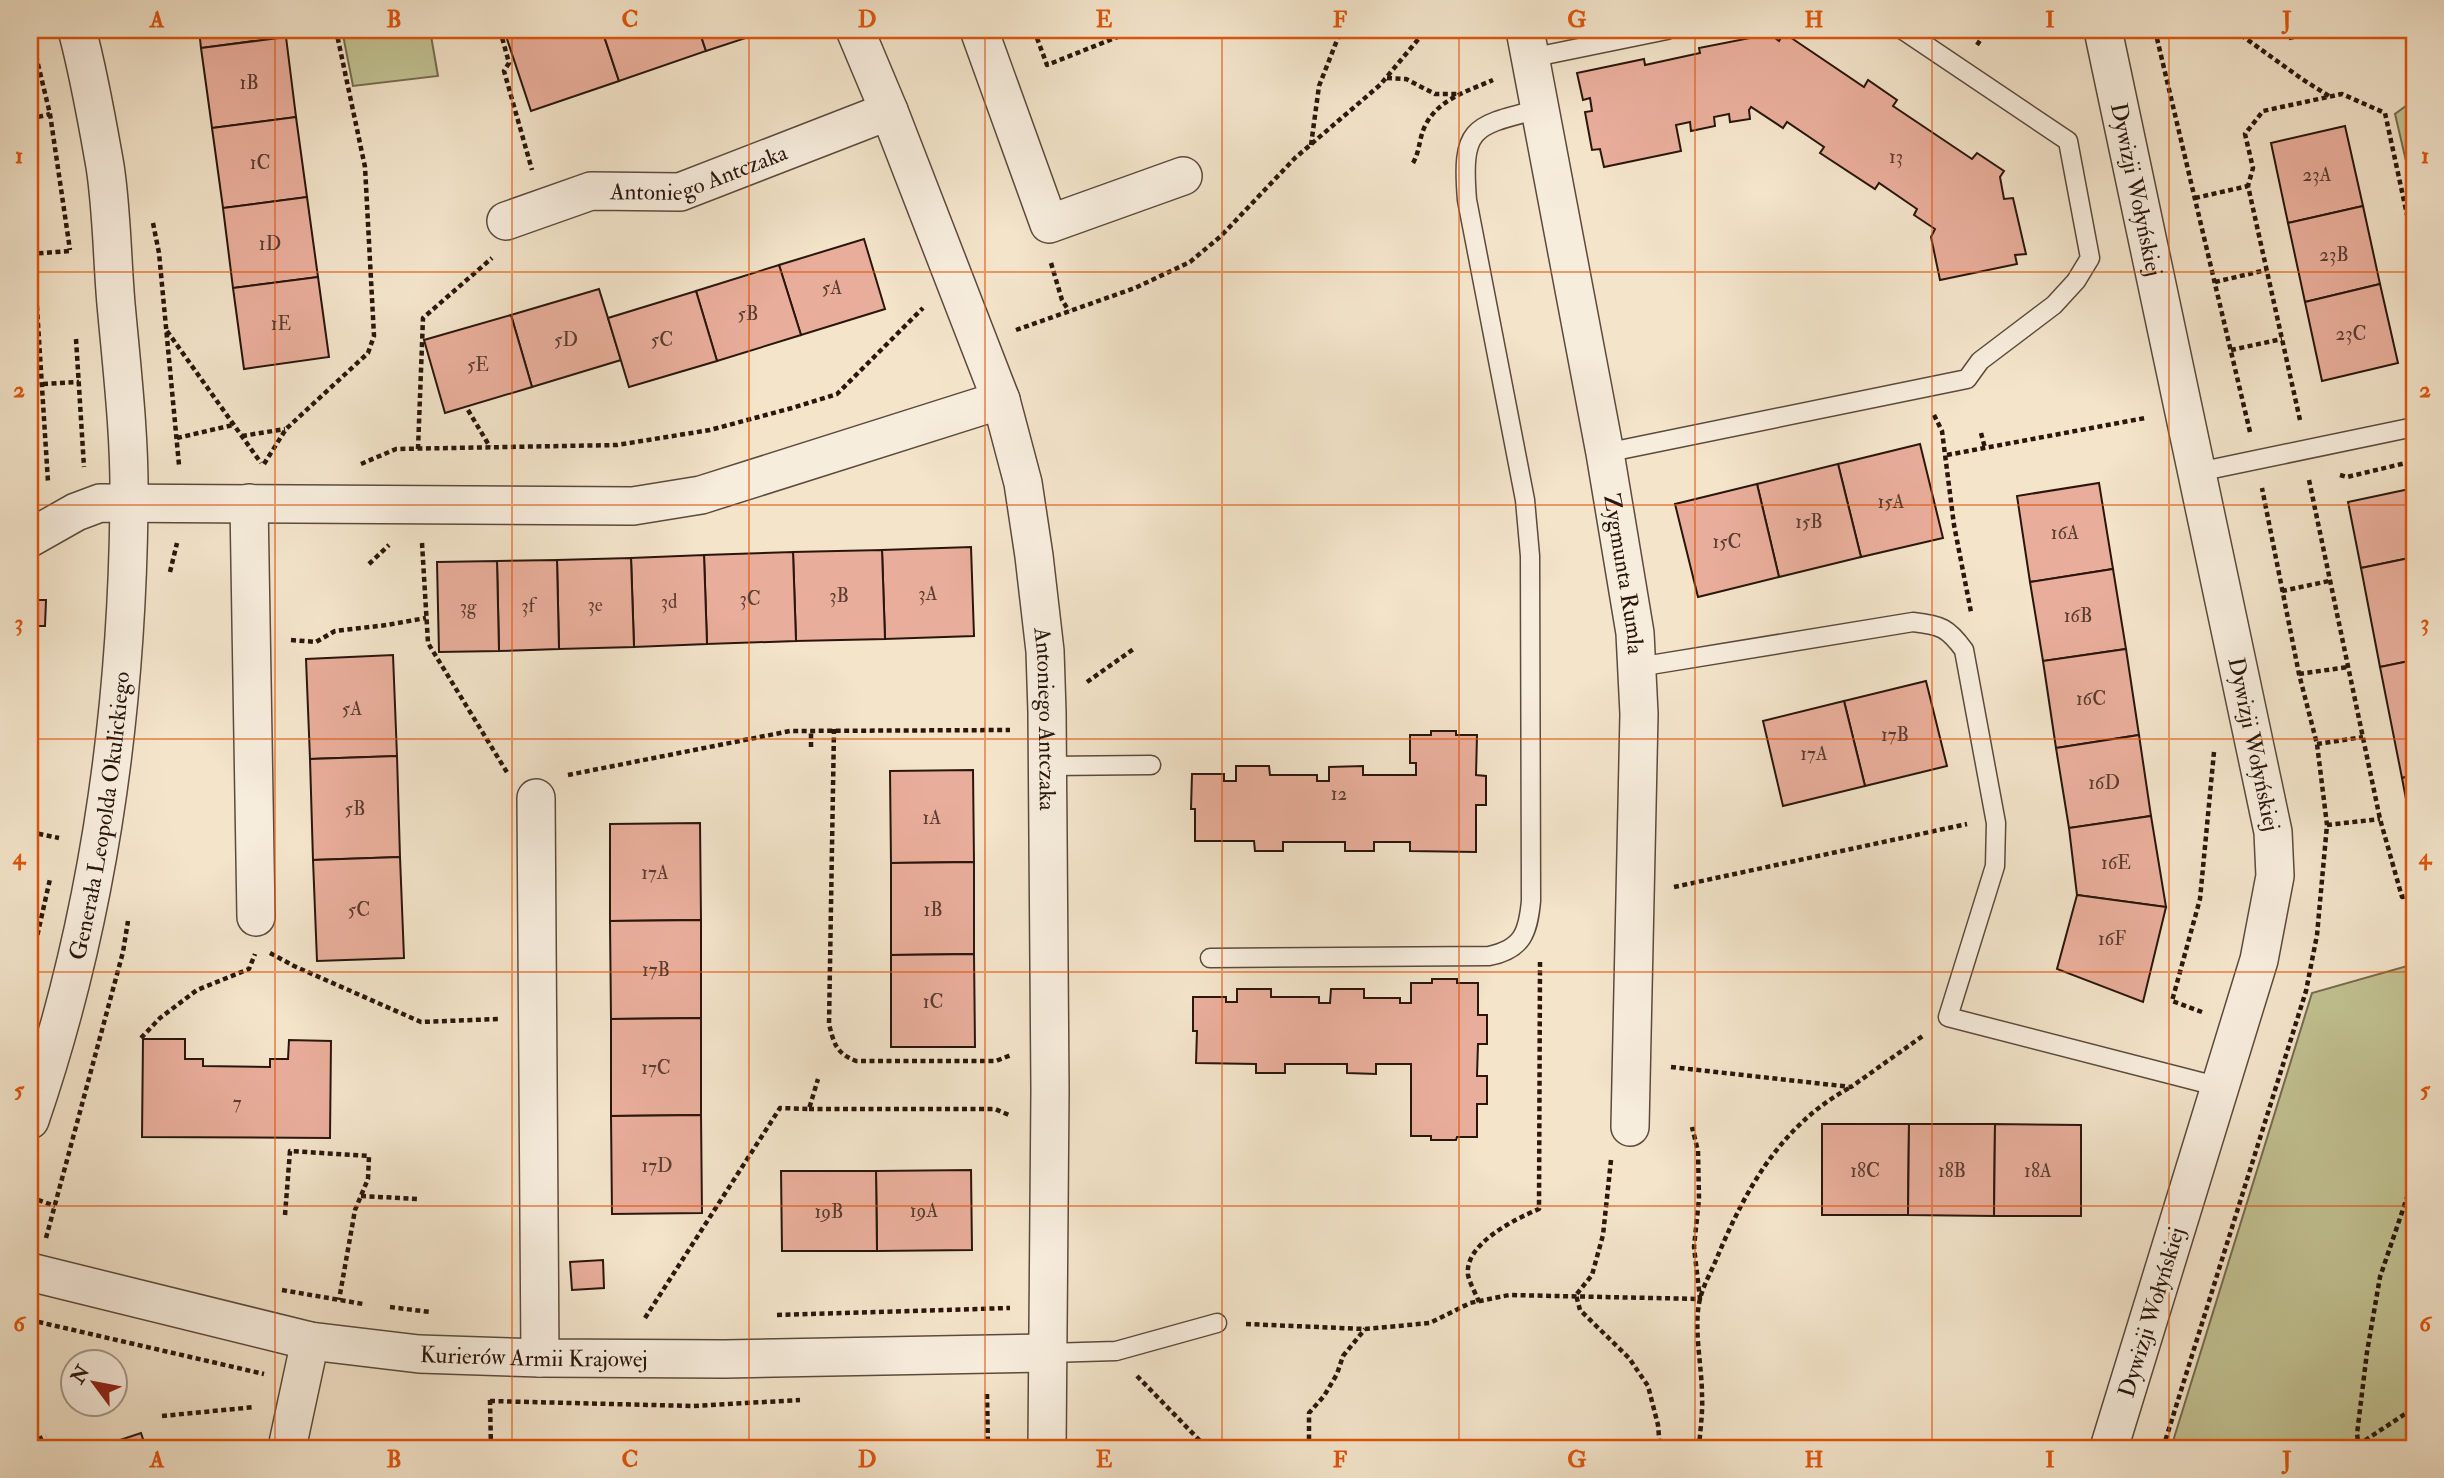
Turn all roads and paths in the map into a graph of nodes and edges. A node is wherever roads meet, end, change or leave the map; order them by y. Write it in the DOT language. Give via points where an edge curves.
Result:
graph roads {
  1 [pos="77,30"];
  2 [pos="336,30"];
  3 [pos="500,30"];
  4 [pos="855,30"];
  5 [pos="979,30"];
  6 [pos="1034,30"];
  7 [pos="1135,30"];
  8 [pos="1341,30"];
  9 [pos="1426,30"];
  10 [pos="1667,30"];
  11 [pos="1903,30"];
  12 [pos="2103,30"];
  13 [pos="2234,30"];
  14 [pos="30,31"];
  15 [pos="1528,44"];
  16 [pos="1387,78"];
  17 [pos="1495,79"];
  18 [pos="1460,94"];
  19 [pos="2330,96"];
  20 [pos="1540,109"];
  21 [pos="889,111"];
  22 [pos="50,114"];
  23 [pos="30,119"];
  24 [pos="1311,145"];
  25 [pos="1413,163"];
  26 [pos="1183,176"];
  27 [pos="2248,186"];
  28 [pos="2195,198"];
  29 [pos="543,208"];
  30 [pos="506,221"];
  31 [pos="1049,224"];
  32 [pos="2414,247"];
  33 [pos="70,251"];
  34 [pos="30,254"];
  35 [pos="30,264"];
  36 [pos="71,264"];
  37 [pos="2266,270"];
  38 [pos="953,277"];
  39 [pos="2215,282"];
  40 [pos="1062,300"];
  41 [pos="1069,311"];
  42 [pos="1056,316"];
  43 [pos="1028,326"];
  44 [pos="76,330"];
  45 [pos="166,330"];
  46 [pos="2282,339"];
  47 [pos="2231,350"];
  48 [pos="79,382"];
  49 [pos="43,384"];
  50 [pos="1001,400"];
  51 [pos="1926,408"];
  52 [pos="468,410"];
  53 [pos="2184,411"];
  54 [pos="233,425"];
  55 [pos="2414,427"];
  56 [pos="286,429"];
  57 [pos="1981,433"];
  58 [pos="242,436"];
  59 [pos="177,438"];
  60 [pos="84,447"];
  61 [pos="490,447"];
  62 [pos="1985,448"];
  63 [pos="418,449"];
  64 [pos="2306,449"];
  65 [pos="1605,453"];
  66 [pos="1947,455"];
  67 [pos="359,464"];
  68 [pos="2307,471"];
  69 [pos="2198,472"];
  70 [pos="46,477"];
  71 [pos="130,502"];
  72 [pos="249,503"];
  73 [pos="420,504"];
  74 [pos="30,538"];
  75 [pos="2330,581"];
  76 [pos="2282,591"];
  77 [pos="426,618"];
  78 [pos="1951,632"];
  79 [pos="252,637"];
  80 [pos="1135,648"];
  81 [pos="1637,667"];
  82 [pos="2348,667"];
  83 [pos="1102,670"];
  84 [pos="2299,674"];
  85 [pos="834,729"];
  86 [pos="811,730"];
  87 [pos="1022,730"];
  88 [pos="2363,737"];
  89 [pos="2215,739"];
  90 [pos="2317,744"];
  91 [pos="811,747"];
  92 [pos="1151,765"];
  93 [pos="1048,766"];
  94 [pos="566,775"];
  95 [pos="523,787"];
  96 [pos="1995,818"];
  97 [pos="2380,819"];
  98 [pos="2327,825"];
  99 [pos="61,828"];
  100 [pos="30,832"];
  101 [pos="50,877"];
  102 [pos="1635,895"];
  103 [pos="2414,895"];
  104 [pos="256,917"];
  105 [pos="1529,927"];
  106 [pos="1210,958"];
  107 [pos="30,968"];
  108 [pos="2207,1013"];
  109 [pos="1948,1017"];
  110 [pos="538,1018"];
  111 [pos="141,1038"];
  112 [pos="1019,1052"];
  113 [pos="1632,1063"];
  114 [pos="818,1079"];
  115 [pos="1851,1087"];
  116 [pos="2220,1087"];
  117 [pos="809,1109"];
  118 [pos="1018,1119"];
  119 [pos="30,1120"];
  120 [pos="1630,1127"];
  121 [pos="1692,1128"];
  122 [pos="2414,1177"];
  123 [pos="361,1196"];
  124 [pos="30,1197"];
  125 [pos="418,1199"];
  126 [pos="55,1206"];
  127 [pos="285,1215"];
  128 [pos="30,1272"];
  129 [pos="1576,1295"];
  130 [pos="1700,1299"];
  131 [pos="339,1300"];
  132 [pos="1479,1302"];
  133 [pos="644,1319"];
  134 [pos="30,1320"];
  135 [pos="1217,1323"];
  136 [pos="1365,1329"];
  137 [pos="310,1341"];
  138 [pos="1116,1351"];
  139 [pos="1048,1353"];
  140 [pos="540,1359"];
  141 [pos="276,1376"];
  142 [pos="485,1395"];
  143 [pos="261,1406"];
  144 [pos="2414,1408"];
  145 [pos="162,1416"];
  146 [pos="46,1436"];
  147 [pos="30,1442"];
  148 [pos="2359,1446"];
  149 [pos="287,1448"];
  150 [pos="491,1448"];
  151 [pos="1047,1448"];
  152 [pos="1207,1448"];
  153 [pos="1309,1448"];
  154 [pos="1660,1448"];
  155 [pos="1699,1448"];
  156 [pos="2109,1448"];
  1 -- 71 [label="street, Generała Leopolda Okulickiego" via="105,167"];
  2 -- 56 [label="path" via="365,167 374,336 368,353"];
  3 -- 29 [label="path" via="509,64 504,71"];
  4 -- 21 [label="street, Antoniego Antczaka"];
  5 -- 31 [label="street"];
  6 -- 7 [label="path" via="1046,65"];
  8 -- 24 [label="path" via="1319,86"];
  9 -- 16 [label="path"];
  10 -- 15 [label="lane"];
  11 -- 65 [label="lane" via="2068,141 2090,258 2076,281 2054,305 1980,361 1967,380"];
  12 -- 53 [label="street, Dywizji Wołyńskiej"];
  13 -- 19 [label="path"];
  14 -- 22 [label="path"];
  15 -- 20 [label="street, Zygmunta Rumla"];
  16 -- 18 [label="path" via="1406,79 1435,94"];
  16 -- 24 [label="path"];
  17 -- 18 [label="path"];
  18 -- 25 [label="path" via="1439,106 1424,127"];
  19 -- 27 [label="path" via="2263,111 2245,134 2253,168"];
  19 -- 32 [label="path" via="2342,94 2385,113"];
  20 -- 65 [label="street, Zygmunta Rumla"];
  20 -- 105 [label="lane" via="1490,122 1469,142 1464,164 1525,500 1531,556"];
  21 -- 29 [label="street, Antoniego Antczaka" via="680,192 591,191"];
  21 -- 38 [label="street, Antoniego Antczaka"];
  22 -- 23 [label="path"];
  22 -- 33 [label="path"];
  24 -- 41 [label="path" via="1189,262 1135,288"];
  26 -- 31 [label="street"];
  27 -- 28 [label="path"];
  27 -- 37 [label="path"];
  29 -- 30 [label="street, Antoniego Antczaka"];
  30 -- 63 [label="path" via="512,241 423,318"];
  31 -- 40 [label="path" via="1048,257"];
  33 -- 34 [label="path"];
  33 -- 36 [label="path"];
  35 -- 49 [label="path"];
  37 -- 39 [label="path"];
  37 -- 46 [label="path"];
  38 -- 50 [label="street, Antoniego Antczaka"];
  38 -- 61 [label="path" via="837,394 710,430 644,441"];
  40 -- 41 [label="path"];
  40 -- 42 [label="path"];
  41 -- 42 [label="path"];
  42 -- 43 [label="path"];
  44 -- 48 [label="path"];
  45 -- 54 [label="path"];
  46 -- 47 [label="path"];
  46 -- 64 [label="path"];
  48 -- 49 [label="path"];
  48 -- 60 [label="path"];
  49 -- 70 [label="path"];
  50 -- 73 [label="street" via="701,495 633,506"];
  50 -- 93 [label="street, Antoniego Antczaka" via="1023,483 1036,567 1045,652"];
  51 -- 66 [label="path" via="1942,431"];
  52 -- 61 [label="path"];
  53 -- 62 [label="path"];
  53 -- 69 [label="street, Dywizji Wołyńskiej"];
  54 -- 58 [label="path"];
  54 -- 59 [label="path"];
  55 -- 64 [label="lane"];
  56 -- 58 [label="path"];
  56 -- 58 [label="path" via="263,466"];
  57 -- 62 [label="path"];
  61 -- 63 [label="path"];
  62 -- 66 [label="path"];
  63 -- 67 [label="path" via="396,449"];
  64 -- 69 [label="lane"];
  65 -- 81 [label="street, Zygmunta Rumla"];
  66 -- 78 [label="path" via="1954,525 1971,613"];
  68 -- 75 [label="path"];
  69 -- 116 [label="street, Dywizji Wołyńskiej" via="2273,832 2275,876 2259,960"];
  71 -- 72 [label="street"];
  71 -- 74 [label="street" via="100,503"];
  71 -- 119 [label="street, Generała Leopolda Okulickiego" via="119,705 102,839 76,965"];
  72 -- 73 [label="street"];
  72 -- 79 [label="street"];
  73 -- 77 [label="path"];
  75 -- 76 [label="path"];
  75 -- 82 [label="path"];
  77 -- 79 [label="path" via="335,631 316,642"];
  77 -- 95 [label="path" via="428,643"];
  78 -- 81 [label="lane" via="1913,622"];
  78 -- 96 [label="lane" via="1964,650"];
  79 -- 104 [label="street"];
  80 -- 83 [label="path"];
  81 -- 102 [label="street, Zygmunta Rumla"];
  82 -- 84 [label="path"];
  82 -- 88 [label="path"];
  85 -- 86 [label="path"];
  85 -- 87 [label="path"];
  85 -- 112 [label="path" via="829,1024 834,1044 856,1061 996,1061"];
  86 -- 91 [label="path"];
  86 -- 94 [label="path"];
  88 -- 90 [label="path"];
  88 -- 97 [label="path"];
  89 -- 108 [label="path" via="2200,899 2172,1001"];
  92 -- 93 [label="lane"];
  93 -- 139 [label="street, Antoniego Antczaka"];
  95 -- 110 [label="street"];
  96 -- 102 [label="path"];
  96 -- 109 [label="lane" via="1995,866"];
  97 -- 98 [label="path"];
  97 -- 103 [label="path" via="2402,897"];
  99 -- 100 [label="path" via="59,838"];
  101 -- 107 [label="path"];
  102 -- 113 [label="street, Zygmunta Rumla"];
  105 -- 106 [label="lane" via="1513,947 1489,956"];
  105 -- 132 [label="path" via="1540,941 1539,1209 1495,1233 1469,1262 1468,1276"];
  109 -- 115 [label="path"];
  109 -- 116 [label="lane"];
  110 -- 111 [label="path" via="422,1022 258,947 249,969 197,990"];
  110 -- 140 [label="street"];
  113 -- 115 [label="path"];
  113 -- 120 [label="street, Zygmunta Rumla"];
  114 -- 117 [label="path"];
  115 -- 130 [label="path" via="1789,1132 1728,1230"];
  116 -- 156 [label="street, Dywizji Wołyńskiej"];
  117 -- 118 [label="path" via="995,1109"];
  117 -- 133 [label="path" via="779,1108"];
  120 -- 129 [label="path" via="1612,1150 1603,1235 1592,1275"];
  121 -- 130 [label="path" via="1698,1162 1694,1247"];
  122 -- 148 [label="path" via="2374,1304"];
  123 -- 125 [label="path"];
  123 -- 127 [label="path" via="368,1180 369,1156 290,1151"];
  123 -- 131 [label="path"];
  124 -- 126 [label="path"];
  128 -- 137 [label="street, Kurierów Armii Krajowej"];
  129 -- 130 [label="path"];
  129 -- 132 [label="path" via="1509,1295"];
  129 -- 154 [label="path" via="1580,1311 1629,1358 1648,1386"];
  130 -- 155 [label="path"];
  132 -- 136 [label="path" via="1430,1323"];
  134 -- 141 [label="path"];
  135 -- 136 [label="path"];
  135 -- 138 [label="lane"];
  136 -- 153 [label="path" via="1309,1413"];
  137 -- 140 [label="street, Kurierów Armii Krajowej"];
  137 -- 149 [label="street"];
  138 -- 139 [label="lane"];
  138 -- 152 [label="path"];
  139 -- 140 [label="street, Kurierów Armii Krajowej"];
  139 -- 151 [label="street, Antoniego Antczaka"];
  142 -- 150 [label="path" via="490,1401"];
  143 -- 145 [label="path"];
  144 -- 148 [label="path"];
  146 -- 147 [label="path"];
}
